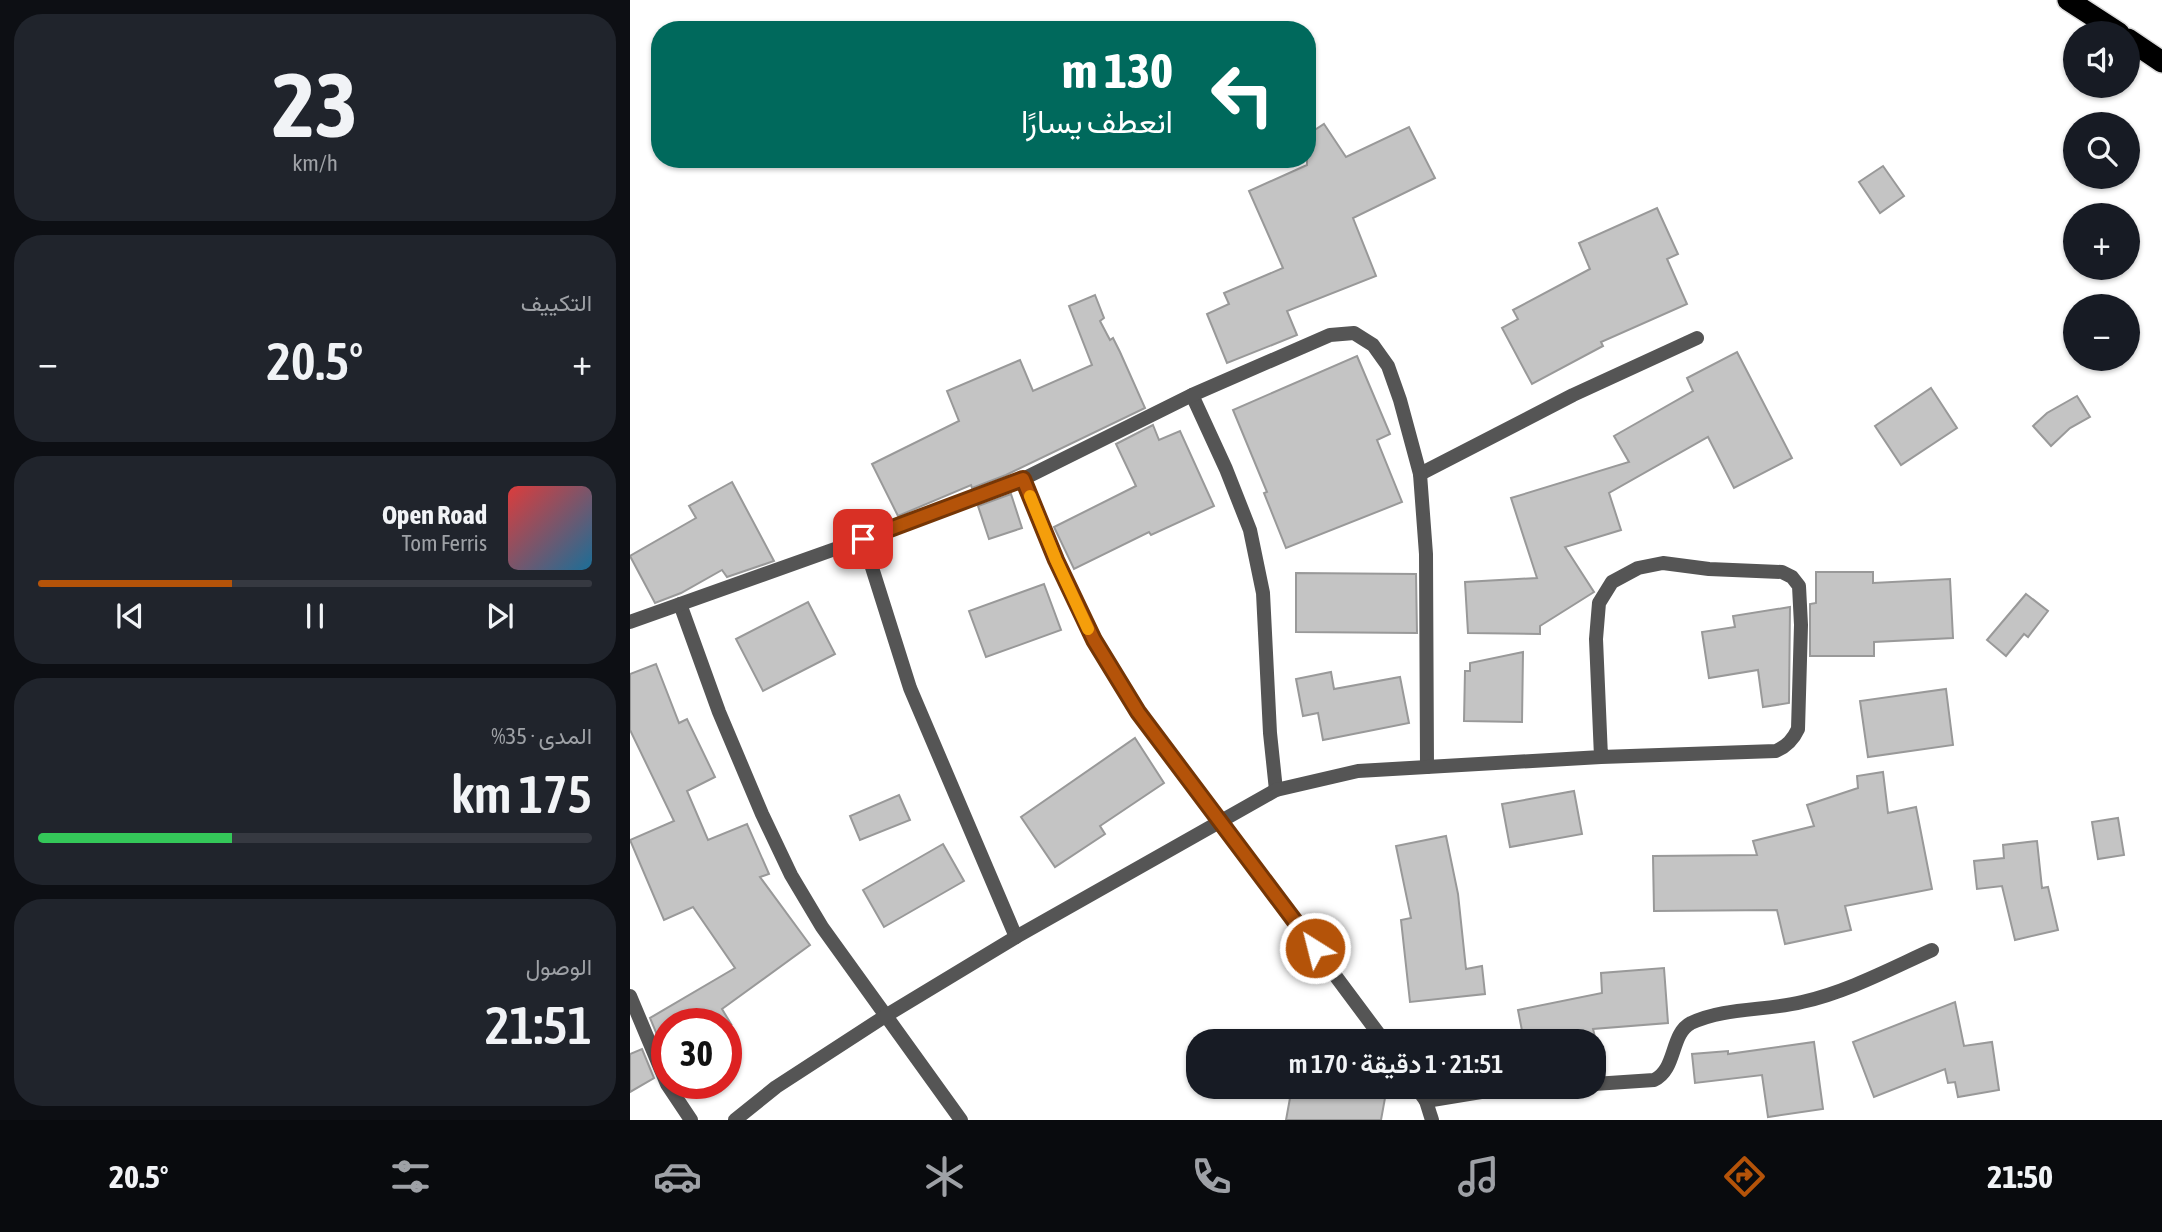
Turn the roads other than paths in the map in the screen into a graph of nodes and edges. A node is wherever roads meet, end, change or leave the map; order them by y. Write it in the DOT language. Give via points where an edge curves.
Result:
graph roads {
  1 [pos="2068,0"];
  2 [pos="2100,21"];
  3 [pos="2140,47"];
  4 [pos="2162,62"];
  5 [pos="1697,338"];
  6 [pos="1192,395"];
  7 [pos="1420,474"];
  8 [pos="1023,479"];
  9 [pos="863,539"];
  10 [pos="680,604"];
  11 [pos="630,622"];
  12 [pos="1601,757"];
  13 [pos="1427,767"];
  14 [pos="1276,790"];
  15 [pos="1220,820"];
  16 [pos="1016,937"];
  17 [pos="1932,950"];
  18 [pos="630,996"];
  19 [pos="887,1015"];
  20 [pos="1375,1029"];
  21 [pos="1606,1083"];
  22 [pos="1438,1099"];
  23 [pos="1426,1101"];
  24 [pos="691,1120"];
  25 [pos="735,1120"];
  26 [pos="961,1120"];
  27 [pos="1432,1120"];
  1 -- 2 [label="highway"];
  3 -- 4 [label="highway"];
  5 -- 7 [label="street"];
  6 -- 7 [label="street" via="1330,335 1354,333 1373,345 1388,366"];
  6 -- 8 [label="street"];
  6 -- 14 [label="street" via="1250,530 1263,593"];
  7 -- 13 [label="street" via="1426,554"];
  8 -- 9 [label="street"];
  8 -- 15 [label="street" via="1094,640 1138,712"];
  9 -- 10 [label="street"];
  9 -- 16 [label="street" via="910,688"];
  10 -- 11 [label="street"];
  10 -- 19 [label="street" via="719,712 791,875 822,927"];
  12 -- 12 [label="street" via="1776,751 1794,739 1801,625 1799,586 1792,577 1782,572 1662,563 1638,568 1612,582 1599,603 1596,639"];
  12 -- 13 [label="street"];
  13 -- 14 [label="street" via="1358,771"];
  14 -- 15 [label="street"];
  15 -- 16 [label="street"];
  15 -- 20 [label="street"];
  16 -- 19 [label="street"];
  17 -- 21 [label="street" via="1854,985 1802,1002 1693,1022 1681,1032 1661,1076"];
  18 -- 24 [label="street" via="667,1084"];
  19 -- 25 [label="street" via="776,1087"];
  19 -- 26 [label="street"];
  22 -- 23 [label="street"];
  23 -- 27 [label="street"];
}
